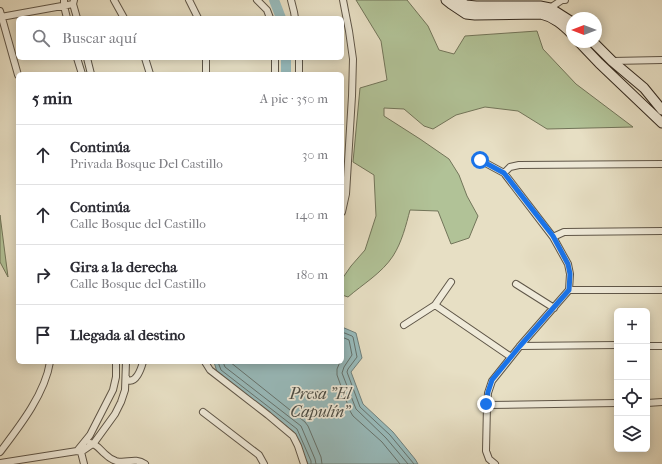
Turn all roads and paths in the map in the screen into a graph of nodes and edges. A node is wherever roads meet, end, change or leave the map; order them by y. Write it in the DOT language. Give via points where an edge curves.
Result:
graph roads {
  1 [pos="114,0"];
  2 [pos="189,0"];
  3 [pos="257,0"];
  4 [pos="291,0"];
  5 [pos="343,0"];
  6 [pos="446,0"];
  7 [pos="457,0"];
  8 [pos="565,0"];
  9 [pos="74,2"];
  10 [pos="64,3"];
  11 [pos="550,8"];
  12 [pos="1,14"];
  13 [pos="67,16"];
  14 [pos="77,16"];
  15 [pos="123,16"];
  16 [pos="197,16"];
  17 [pos="270,16"];
  18 [pos="295,16"];
  19 [pos="566,18"];
  20 [pos="566,28"];
  21 [pos="585,48"];
  22 [pos="598,48"];
  23 [pos="78,60"];
  24 [pos="88,60"];
  25 [pos="146,60"];
  26 [pos="206,60"];
  27 [pos="275,60"];
  28 [pos="299,60"];
  29 [pos="662,60"];
  30 [pos="612,61"];
  31 [pos="17,72"];
  32 [pos="82,72"];
  33 [pos="91,72"];
  34 [pos="149,72"];
  35 [pos="206,72"];
  36 [pos="275,72"];
  37 [pos="299,72"];
  38 [pos="662,110"];
  39 [pos="662,123"];
  40 [pos="480,160"];
  41 [pos="662,164"];
  42 [pos="504,173"];
  43 [pos="344,203"];
  44 [pos="662,231"];
  45 [pos="553,236"];
  46 [pos="451,282"];
  47 [pos="516,284"];
  48 [pos="569,290"];
  49 [pos="662,290"];
  50 [pos="435,305"];
  51 [pos="554,308"];
  52 [pos="404,325"];
  53 [pos="614,345"];
  54 [pos="520,346"];
  55 [pos="650,346"];
  56 [pos="662,346"];
  57 [pos="511,357"];
  58 [pos="49,364"];
  59 [pos="116,364"];
  60 [pos="126,364"];
  61 [pos="142,364"];
  62 [pos="206,364"];
  63 [pos="126,377"];
  64 [pos="650,402"];
  65 [pos="662,402"];
  66 [pos="614,403"];
  67 [pos="486,404"];
  68 [pos="203,412"];
  69 [pos="102,433"];
  70 [pos="94,443"];
  71 [pos="79,450"];
  72 [pos="102,451"];
  73 [pos="0,452"];
  74 [pos="0,463"];
  75 [pos="84,464"];
  76 [pos="145,464"];
  77 [pos="264,464"];
  78 [pos="304,464"];
  79 [pos="496,464"];
  1 -- 15 [label="street"];
  2 -- 16 [label="street"];
  3 -- 17 [label="street" via="268,10"];
  4 -- 18 [label="street"];
  5 -- 43 [label="street" via="353,59"];
  6 -- 20 [label="main road" via="466,14 542,14"];
  7 -- 11 [label="main road" via="466,5 476,6"];
  8 -- 11 [label="street"];
  9 -- 10 [label="street"];
  9 -- 14 [label="street"];
  10 -- 12 [label="street"];
  10 -- 13 [label="street"];
  11 -- 19 [label="main road"];
  12 -- 31 [label="street"];
  21 -- 39 [label="main road"];
  22 -- 30 [label="main road"];
  23 -- 32 [label="street"];
  24 -- 33 [label="street"];
  25 -- 34 [label="street"];
  26 -- 35 [label="street"];
  27 -- 36 [label="street"];
  28 -- 37 [label="street"];
  29 -- 30 [label="street"];
  30 -- 38 [label="main road" via="644,88"];
  40 -- 42 [label="street"];
  41 -- 42 [label="street" via="519,165 510,167"];
  42 -- 45 [label="street"];
  44 -- 45 [label="street" via="564,232"];
  45 -- 48 [label="street" via="568,264"];
  46 -- 50 [label="street"];
  47 -- 51 [label="street"];
  48 -- 49 [label="street"];
  48 -- 51 [label="street"];
  50 -- 52 [label="street"];
  50 -- 57 [label="street"];
  51 -- 54 [label="street"];
  53 -- 54 [label="street"];
  54 -- 57 [label="street"];
  55 -- 56 [label="street"];
  57 -- 67 [label="street" via="492,380"];
  58 -- 73 [label="street" via="37,397"];
  59 -- 71 [label="street" via="113,390 90,435"];
  60 -- 63 [label="street"];
  61 -- 63 [label="street" via="132,382"];
  62 -- 78 [label="street" via="210,370 293,436"];
  63 -- 69 [label="street" via="122,402"];
  64 -- 65 [label="street"];
  66 -- 67 [label="street"];
  67 -- 79 [label="street" via="486,451 489,459"];
  68 -- 77 [label="street" via="259,455"];
  69 -- 70 [label="street"];
  69 -- 72 [label="street"];
  70 -- 71 [label="street"];
  70 -- 72 [label="street"];
  71 -- 74 [label="street"];
  71 -- 75 [label="street"];
  72 -- 76 [label="street" via="118,462 137,461"];
}
